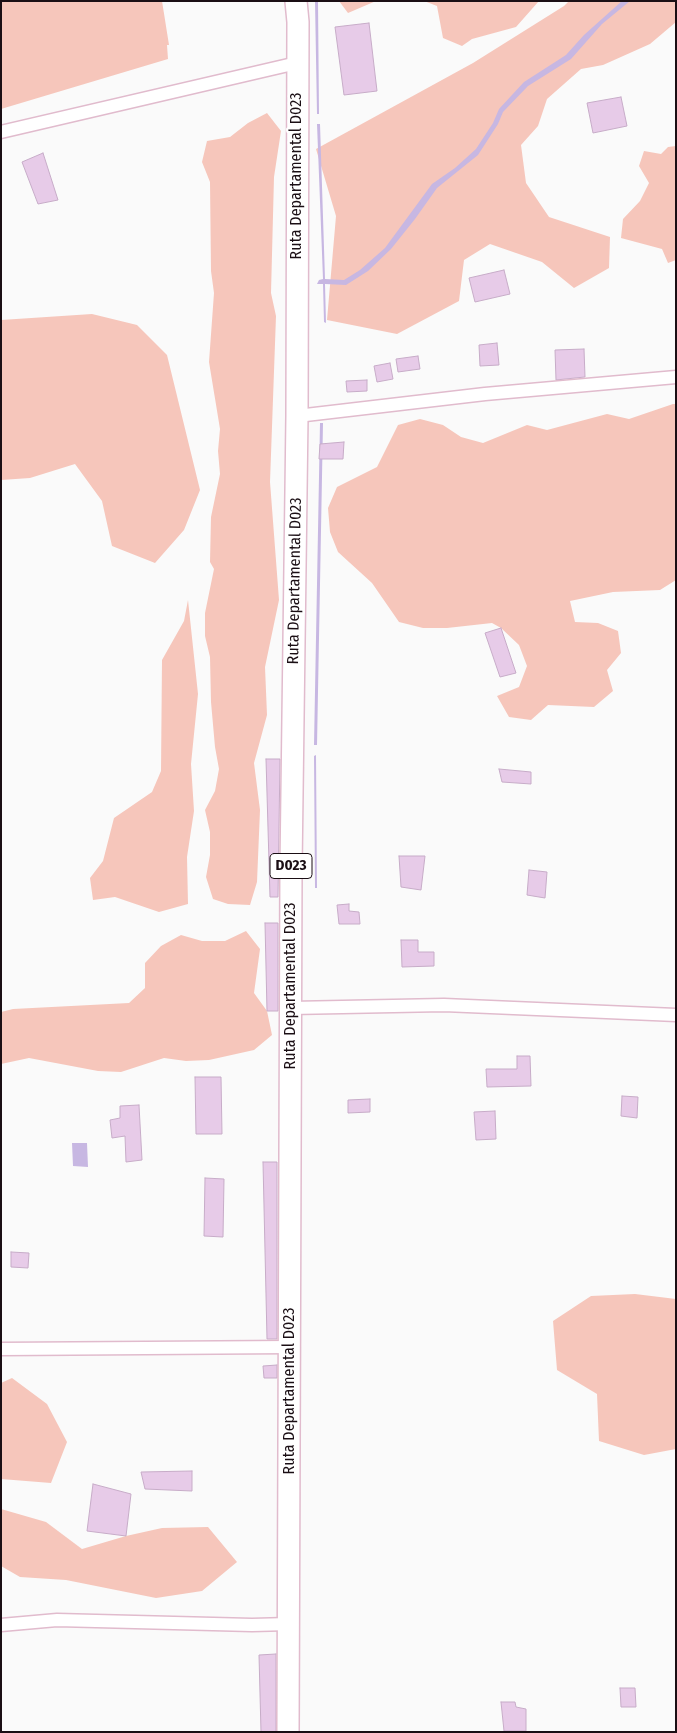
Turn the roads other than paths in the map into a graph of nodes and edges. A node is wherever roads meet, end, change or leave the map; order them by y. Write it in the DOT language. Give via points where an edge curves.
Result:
graph roads {
  1 [pos="296,1"];
  2 [pos="297,63"];
  3 [pos="1,132"];
  4 [pos="676,378"];
  5 [pos="297,416"];
  6 [pos="291,1008"];
  7 [pos="676,1015"];
  8 [pos="290,1347"];
  9 [pos="1,1349"];
  10 [pos="289,1624"];
  11 [pos="1,1625"];
  12 [pos="288,1732"];
  1 -- 2 [label="main road, Ruta Departamental D023 / D023"];
  2 -- 3 [label="street"];
  2 -- 5 [label="main road, Ruta Departamental D023 / D023"];
  4 -- 5 [label="street" via="485,394"];
  5 -- 6 [label="main road, Ruta Departamental D023 / D023"];
  6 -- 7 [label="street" via="444,1005"];
  6 -- 8 [label="main road, Ruta Departamental D023 / D023"];
  8 -- 9 [label="street"];
  8 -- 10 [label="main road, Ruta Departamental D023 / D023"];
  10 -- 11 [label="street" via="57,1620"];
  10 -- 12 [label="main road, Ruta Departamental D023 / D023"];
}
